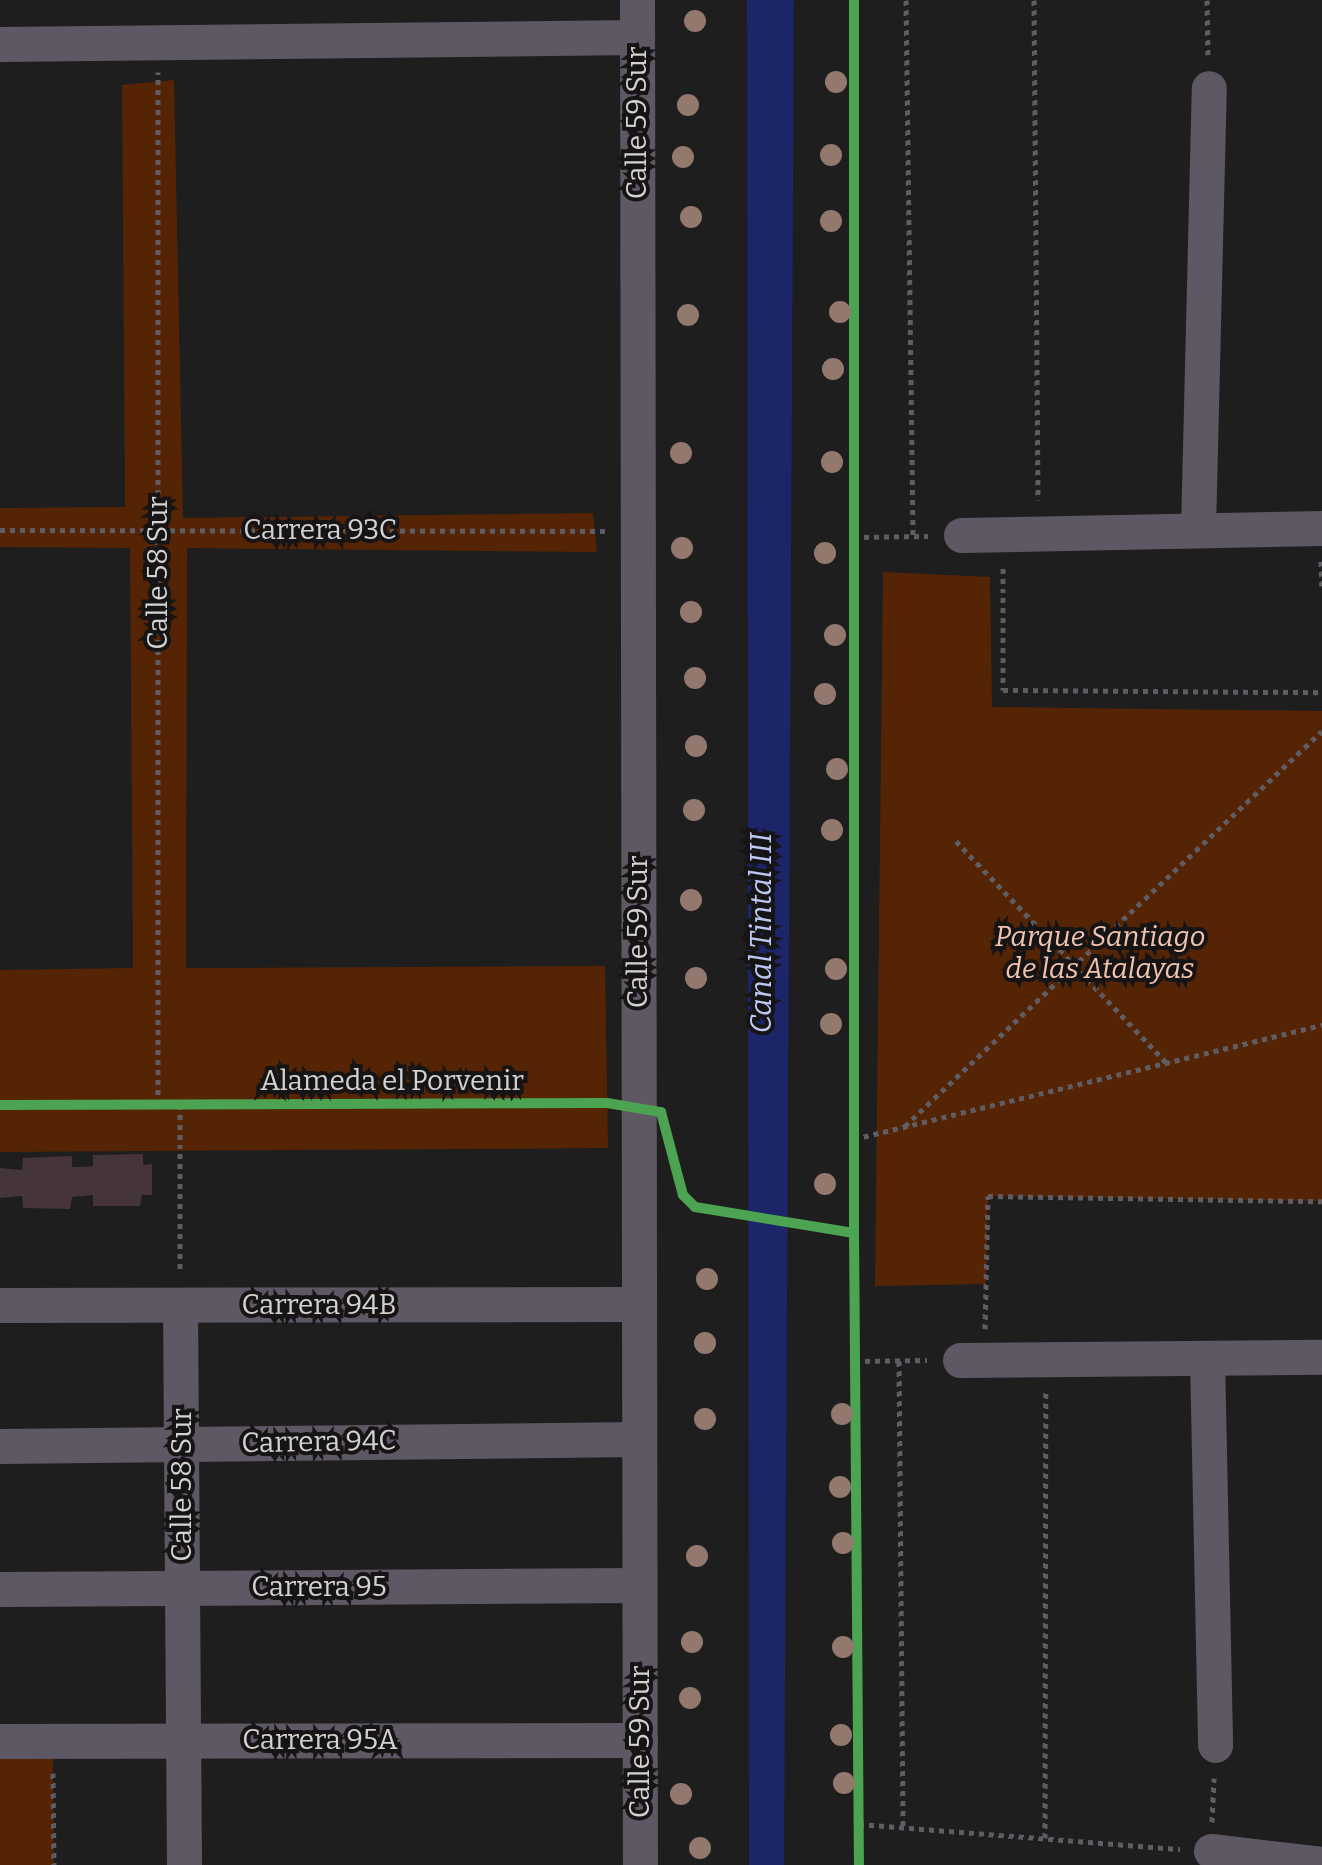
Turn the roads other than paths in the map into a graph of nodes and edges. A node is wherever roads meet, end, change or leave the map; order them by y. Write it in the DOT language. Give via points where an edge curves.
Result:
graph roads {
  1 [pos="637,0"];
  2 [pos="637,37"];
  3 [pos="0,44"];
  4 [pos="1209,88"];
  5 [pos="1322,528"];
  6 [pos="1198,530"];
  7 [pos="961,535"];
  8 [pos="637,1304"];
  9 [pos="0,1305"];
  10 [pos="180,1305"];
  11 [pos="1322,1357"];
  12 [pos="1207,1358"];
  13 [pos="972,1360"];
  14 [pos="638,1439"];
  15 [pos="181,1444"];
  16 [pos="0,1446"];
  17 [pos="638,1585"];
  18 [pos="182,1588"];
  19 [pos="0,1589"];
  20 [pos="0,1740"];
  21 [pos="183,1740"];
  22 [pos="640,1740"];
  23 [pos="1214,1746"];
  24 [pos="1211,1852"];
  25 [pos="1322,1864"];
  26 [pos="184,1865"];
  27 [pos="640,1865"];
  1 -- 2 [label="street, Calle 59 Sur"];
  2 -- 3 [label="street"];
  2 -- 8 [label="street, Calle 59 Sur"];
  4 -- 6 [label="street"];
  5 -- 6 [label="street"];
  6 -- 7 [label="street"];
  8 -- 10 [label="street, Carrera 94B"];
  8 -- 14 [label="street, Calle 59 Sur"];
  9 -- 10 [label="street, Carrera 94B"];
  10 -- 15 [label="street, Calle 58 Sur"];
  11 -- 12 [label="street"];
  12 -- 13 [label="street"];
  12 -- 23 [label="street"];
  14 -- 15 [label="street, Carrera 94C"];
  14 -- 17 [label="street, Calle 59 Sur"];
  15 -- 16 [label="street, Carrera 94C"];
  15 -- 18 [label="street, Calle 58 Sur"];
  17 -- 18 [label="street, Carrera 95"];
  17 -- 22 [label="street, Calle 59 Sur"];
  18 -- 19 [label="street, Carrera 95"];
  18 -- 21 [label="street, Calle 58 Sur"];
  20 -- 21 [label="street, Carrera 95A"];
  21 -- 22 [label="street, Carrera 95A"];
  21 -- 26 [label="street, Calle 58 Sur"];
  22 -- 27 [label="street, Calle 59 Sur"];
  24 -- 25 [label="street"];
}
